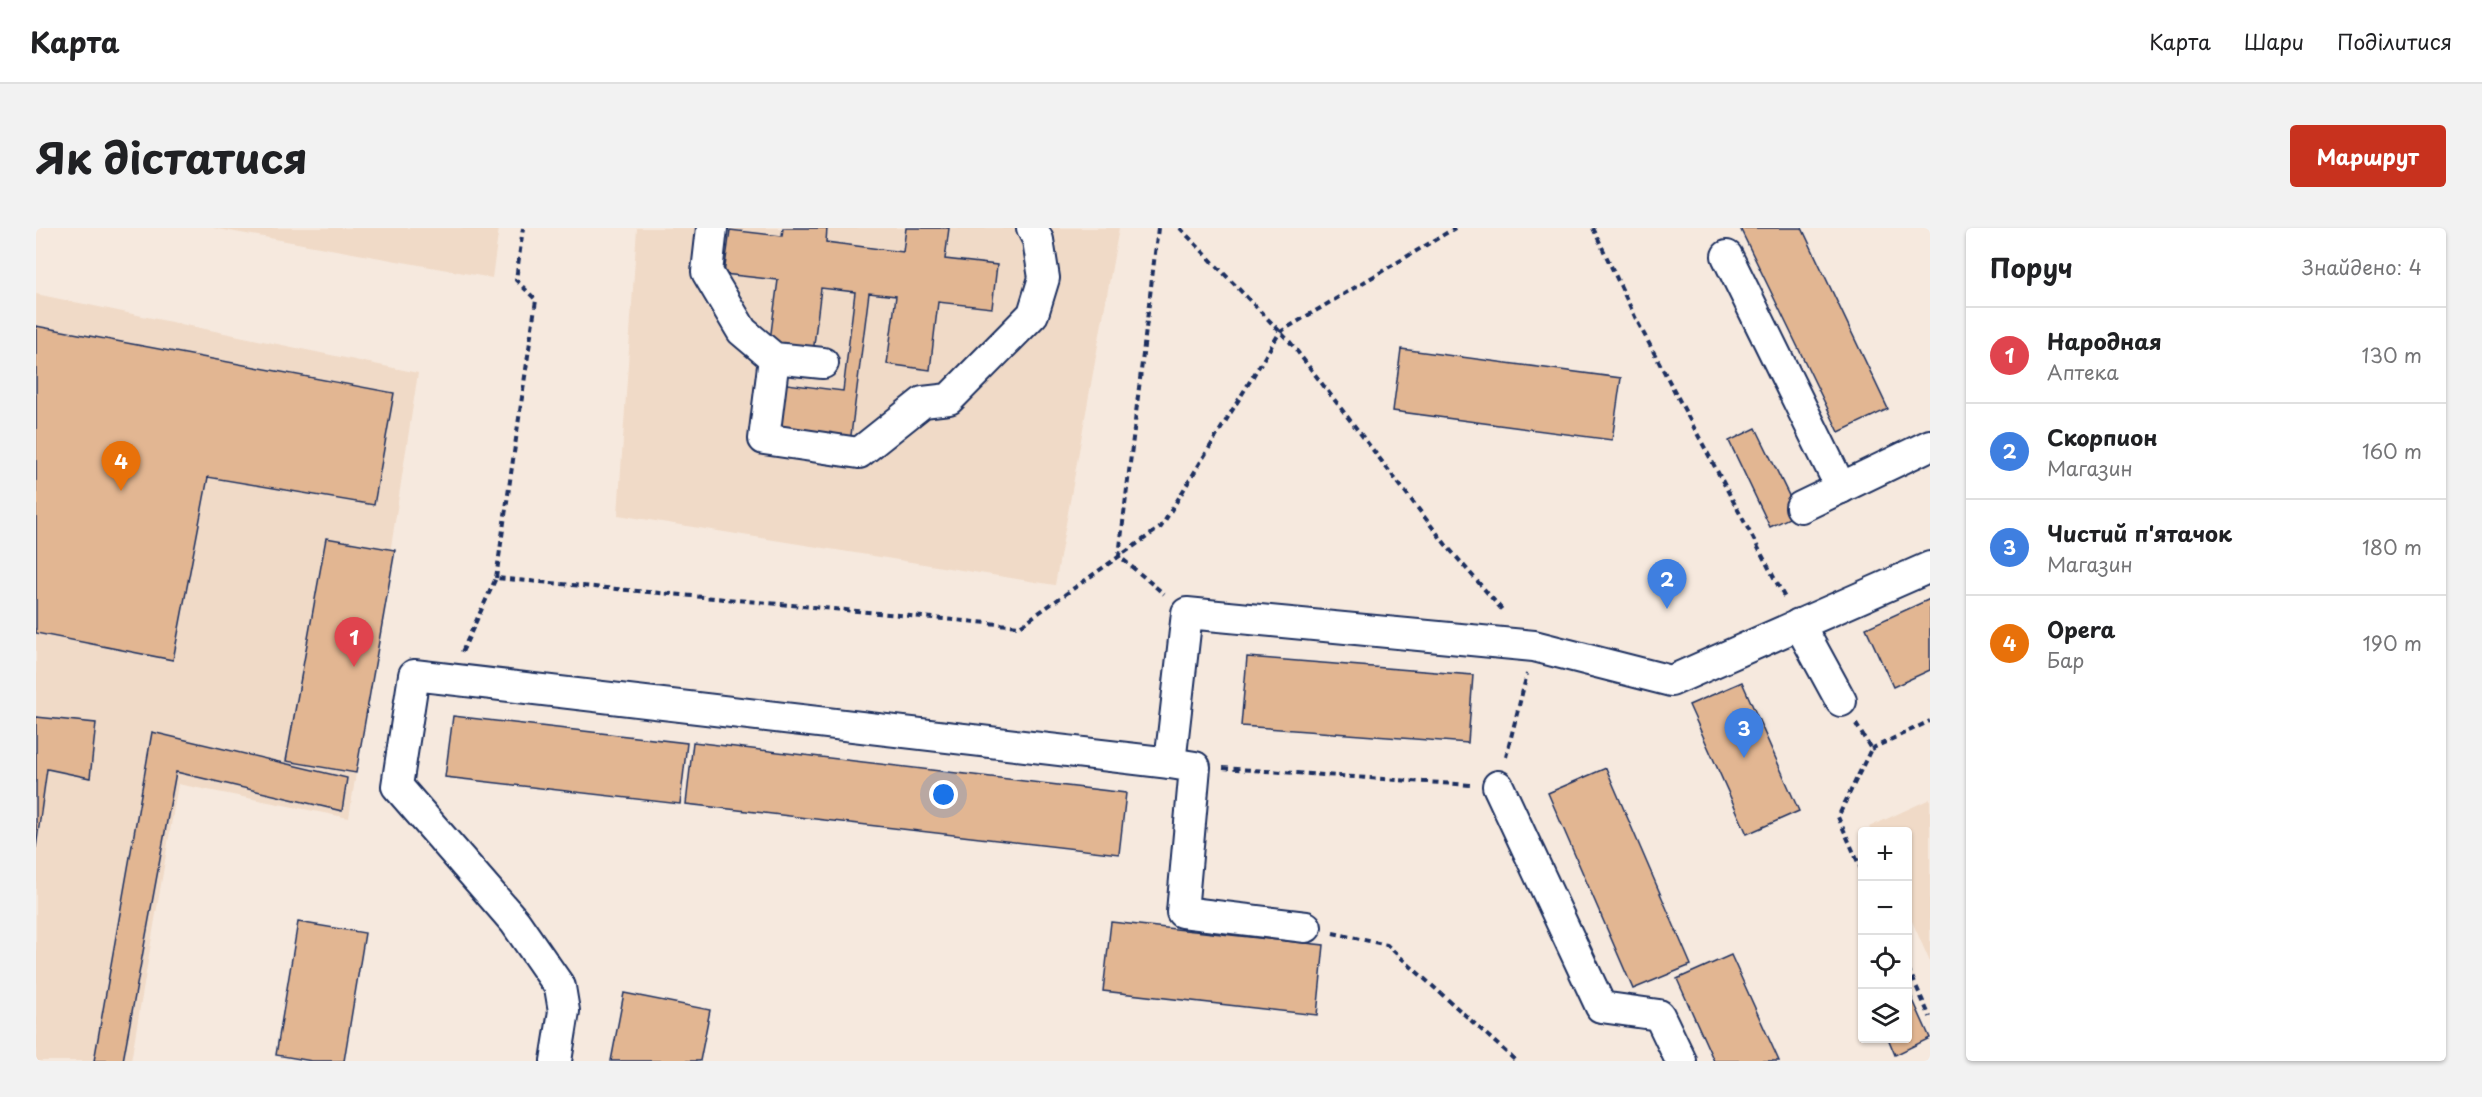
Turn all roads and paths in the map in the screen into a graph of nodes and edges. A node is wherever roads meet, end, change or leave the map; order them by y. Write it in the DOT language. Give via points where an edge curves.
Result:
graph roads {
  1 [pos="523,228"];
  2 [pos="712,228"];
  3 [pos="1032,228"];
  4 [pos="1158,228"];
  5 [pos="1180,228"];
  6 [pos="1455,228"];
  7 [pos="1593,228"];
  8 [pos="1727,256"];
  9 [pos="1280,332"];
  10 [pos="774,358"];
  11 [pos="823,363"];
  12 [pos="1930,445"];
  13 [pos="1841,488"];
  14 [pos="1801,507"];
  15 [pos="1119,556"];
  16 [pos="1930,567"];
  17 [pos="496,578"];
  18 [pos="1187,613"];
  19 [pos="1799,624"];
  20 [pos="1534,646"];
  21 [pos="450,679"];
  22 [pos="1841,701"];
  23 [pos="1930,721"];
  24 [pos="1871,749"];
  25 [pos="1183,765"];
  26 [pos="1498,786"];
  27 [pos="1858,860"];
  28 [pos="1306,927"];
  29 [pos="1912,977"];
  30 [pos="1930,1017"];
  31 [pos="556,1061"];
  32 [pos="1516,1061"];
  33 [pos="1681,1061"];
  1 -- 17 [label="path" via="516,280 536,300"];
  2 -- 10 [label="lane" via="707,272 742,331"];
  3 -- 10 [label="lane" via="1038,240 1044,278 1033,314 949,399 923,402 859,453 764,439"];
  4 -- 15 [label="path"];
  5 -- 9 [label="path"];
  6 -- 9 [label="path"];
  7 -- 19 [label="path" via="1636,319"];
  8 -- 13 [label="lane"];
  9 -- 15 [label="path" via="1161,527"];
  9 -- 20 [label="path" via="1446,545"];
  10 -- 11 [label="lane"];
  12 -- 13 [label="lane"];
  13 -- 14 [label="lane"];
  15 -- 17 [label="path" via="1020,626"];
  15 -- 18 [label="path"];
  16 -- 19 [label="lane"];
  17 -- 21 [label="path"];
  18 -- 20 [label="lane"];
  18 -- 25 [label="lane"];
  19 -- 20 [label="lane" via="1671,681"];
  19 -- 22 [label="lane"];
  20 -- 26 [label="path"];
  21 -- 25 [label="lane"];
  21 -- 31 [label="lane" via="414,675 397,786 515,922 560,987 564,1011"];
  22 -- 24 [label="path"];
  23 -- 24 [label="path"];
  24 -- 27 [label="path" via="1838,817"];
  25 -- 26 [label="path"];
  25 -- 28 [label="lane" via="1182,912"];
  26 -- 33 [label="lane" via="1601,1007 1659,1015"];
  28 -- 32 [label="path" via="1387,945"];
  29 -- 30 [label="path"];
}
